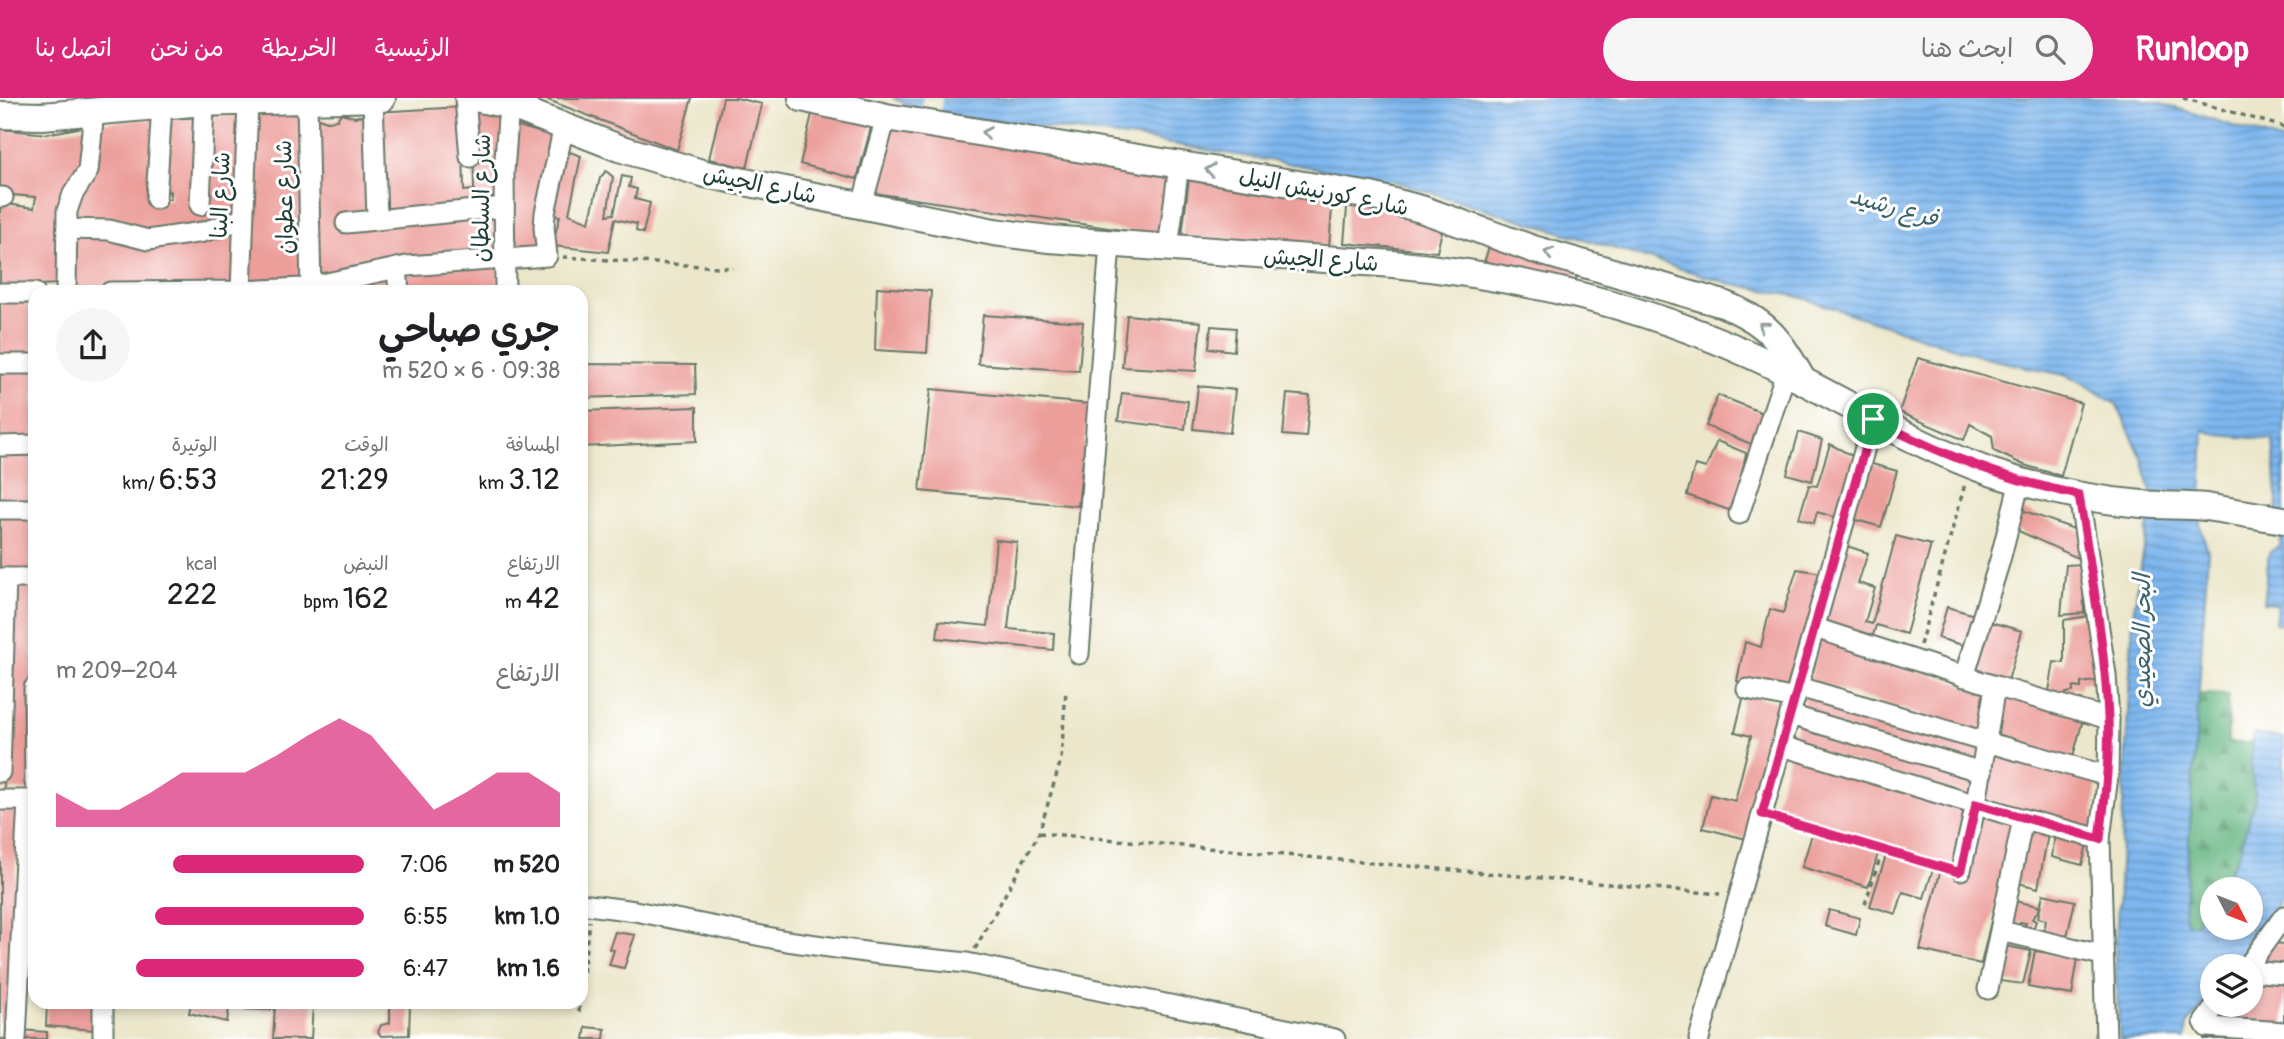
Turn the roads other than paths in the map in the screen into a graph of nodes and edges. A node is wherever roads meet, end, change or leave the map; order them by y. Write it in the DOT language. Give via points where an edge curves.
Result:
graph roads {
  1 [pos="373,98"];
  2 [pos="382,98"];
  3 [pos="465,98"];
  4 [pos="475,98"];
  5 [pos="802,98"];
  6 [pos="293,99"];
  7 [pos="255,100"];
  8 [pos="197,101"];
  9 [pos="131,103"];
  10 [pos="162,104"];
  11 [pos="509,104"];
  12 [pos="68,106"];
  13 [pos="94,111"];
  14 [pos="0,115"];
  15 [pos="886,117"];
  16 [pos="564,126"];
  17 [pos="470,157"];
  18 [pos="1179,165"];
  19 [pos="156,199"];
  20 [pos="200,205"];
  21 [pos="862,205"];
  22 [pos="504,207"];
  23 [pos="243,219"];
  24 [pos="377,219"];
  25 [pos="346,223"];
  26 [pos="67,229"];
  27 [pos="1110,244"];
  28 [pos="1168,248"];
  29 [pos="504,259"];
  30 [pos="397,268"];
  31 [pos="66,285"];
  32 [pos="242,285"];
  33 [pos="311,285"];
  34 [pos="331,285"];
  35 [pos="398,285"];
  36 [pos="505,285"];
  37 [pos="0,293"];
  38 [pos="28,293"];
  39 [pos="28,363"];
  40 [pos="0,364"];
  41 [pos="1794,377"];
  42 [pos="1873,419"];
  43 [pos="28,445"];
  44 [pos="0,446"];
  45 [pos="2020,481"];
  46 [pos="2079,495"];
  47 [pos="0,509"];
  48 [pos="28,509"];
  49 [pos="1739,514"];
  50 [pos="2279,519"];
  51 [pos="28,578"];
  52 [pos="3,579"];
  53 [pos="1815,628"];
  54 [pos="1079,654"];
  55 [pos="1964,677"];
  56 [pos="1995,686"];
  57 [pos="1747,689"];
  58 [pos="1795,700"];
  59 [pos="2109,719"];
  60 [pos="1986,743"];
  61 [pos="1782,746"];
  62 [pos="0,772"];
  63 [pos="1982,772"];
  64 [pos="2108,776"];
  65 [pos="28,795"];
  66 [pos="0,800"];
  67 [pos="1976,804"];
  68 [pos="2023,818"];
  69 [pos="2100,839"];
  70 [pos="28,866"];
  71 [pos="1961,870"];
  72 [pos="588,905"];
  73 [pos="2284,916"];
  74 [pos="2001,931"];
  75 [pos="2277,939"];
  76 [pos="2261,954"];
  77 [pos="2102,955"];
  78 [pos="2263,972"];
  79 [pos="2284,974"];
  80 [pos="1988,989"];
  81 [pos="103,1009"];
  82 [pos="2207,1017"];
  83 [pos="2284,1032"];
  84 [pos="16,1039"];
  85 [pos="103,1039"];
  86 [pos="1335,1039"];
  87 [pos="1699,1039"];
  88 [pos="2106,1039"];
  1 -- 2 [label="main road"];
  1 -- 6 [label="main road"];
  1 -- 24 [label="street"];
  3 -- 17 [label="street"];
  4 -- 11 [label="main road, شارع الجيش"];
  5 -- 15 [label="main road, شارع كورنيش النيل"];
  6 -- 7 [label="main road"];
  6 -- 33 [label="street, شارع عطوان"];
  7 -- 8 [label="main road"];
  7 -- 23 [label="street, شارع البنا"];
  8 -- 10 [label="main road"];
  8 -- 20 [label="street"];
  9 -- 10 [label="main road"];
  9 -- 13 [label="main road"];
  10 -- 19 [label="street"];
  11 -- 16 [label="main road, شارع الجيش"];
  11 -- 22 [label="street, شارع السلطان"];
  12 -- 13 [label="main road"];
  12 -- 14 [label="main road" via="42,116"];
  13 -- 26 [label="street" via="90,163 69,202"];
  18 -- 15 [label="main road, شارع كورنيش النيل, one-way"];
  15 -- 21 [label="street"];
  16 -- 21 [label="main road, شارع الجيش" via="686,169"];
  16 -- 29 [label="street" via="545,213 547,256"];
  18 -- 28 [label="street"];
  41 -- 18 [label="main road, شارع كورنيش النيل, one-way" via="1784,348 1772,333 1723,304 1522,245 1396,202"];
  21 -- 27 [label="main road, شارع الجيش" via="994,232"];
  22 -- 24 [label="street"];
  22 -- 29 [label="street, شارع السلطان"];
  23 -- 26 [label="street" via="203,232 148,240 102,229"];
  23 -- 32 [label="street, شارع البنا"];
  24 -- 25 [label="street"];
  26 -- 31 [label="street"];
  27 -- 28 [label="main road, شارع الجيش"];
  27 -- 54 [label="street"];
  28 -- 41 [label="main road, شارع الجيش" via="1393,264 1500,277 1655,318"];
  29 -- 30 [label="street"];
  29 -- 36 [label="street, شارع السلطان"];
  30 -- 34 [label="street"];
  30 -- 35 [label="street"];
  37 -- 38 [label="street"];
  39 -- 40 [label="street"];
  41 -- 42 [label="main road, شارع الجيش"];
  41 -- 49 [label="street"];
  42 -- 45 [label="main road, شارع الجيش" via="1971,465"];
  42 -- 53 [label="street"];
  43 -- 44 [label="street"];
  45 -- 46 [label="main road, شارع الجيش"];
  45 -- 55 [label="street"];
  46 -- 50 [label="main road, شارع الجيش"];
  46 -- 59 [label="street"];
  47 -- 48 [label="street"];
  51 -- 52 [label="street"];
  52 -- 62 [label="street"];
  53 -- 55 [label="street"];
  53 -- 58 [label="street"];
  55 -- 56 [label="street"];
  56 -- 59 [label="street"];
  56 -- 60 [label="street"];
  57 -- 58 [label="street"];
  58 -- 60 [label="street"];
  58 -- 61 [label="street"];
  58 -- 63 [label="street"];
  59 -- 64 [label="street"];
  60 -- 63 [label="street"];
  60 -- 64 [label="street"];
  61 -- 67 [label="street"];
  61 -- 87 [label="street"];
  63 -- 67 [label="street"];
  64 -- 69 [label="street"];
  65 -- 66 [label="street"];
  67 -- 68 [label="street"];
  67 -- 71 [label="street"];
  68 -- 69 [label="street"];
  68 -- 74 [label="street"];
  69 -- 77 [label="street"];
  70 -- 84 [label="street"];
  72 -- 86 [label="street" via="787,942 967,963"];
  73 -- 75 [label="street"];
  74 -- 77 [label="street"];
  74 -- 80 [label="street"];
  75 -- 76 [label="street"];
  77 -- 88 [label="street"];
  78 -- 79 [label="street"];
  81 -- 85 [label="street"];
  82 -- 83 [label="street" via="2207,1027"];
}
